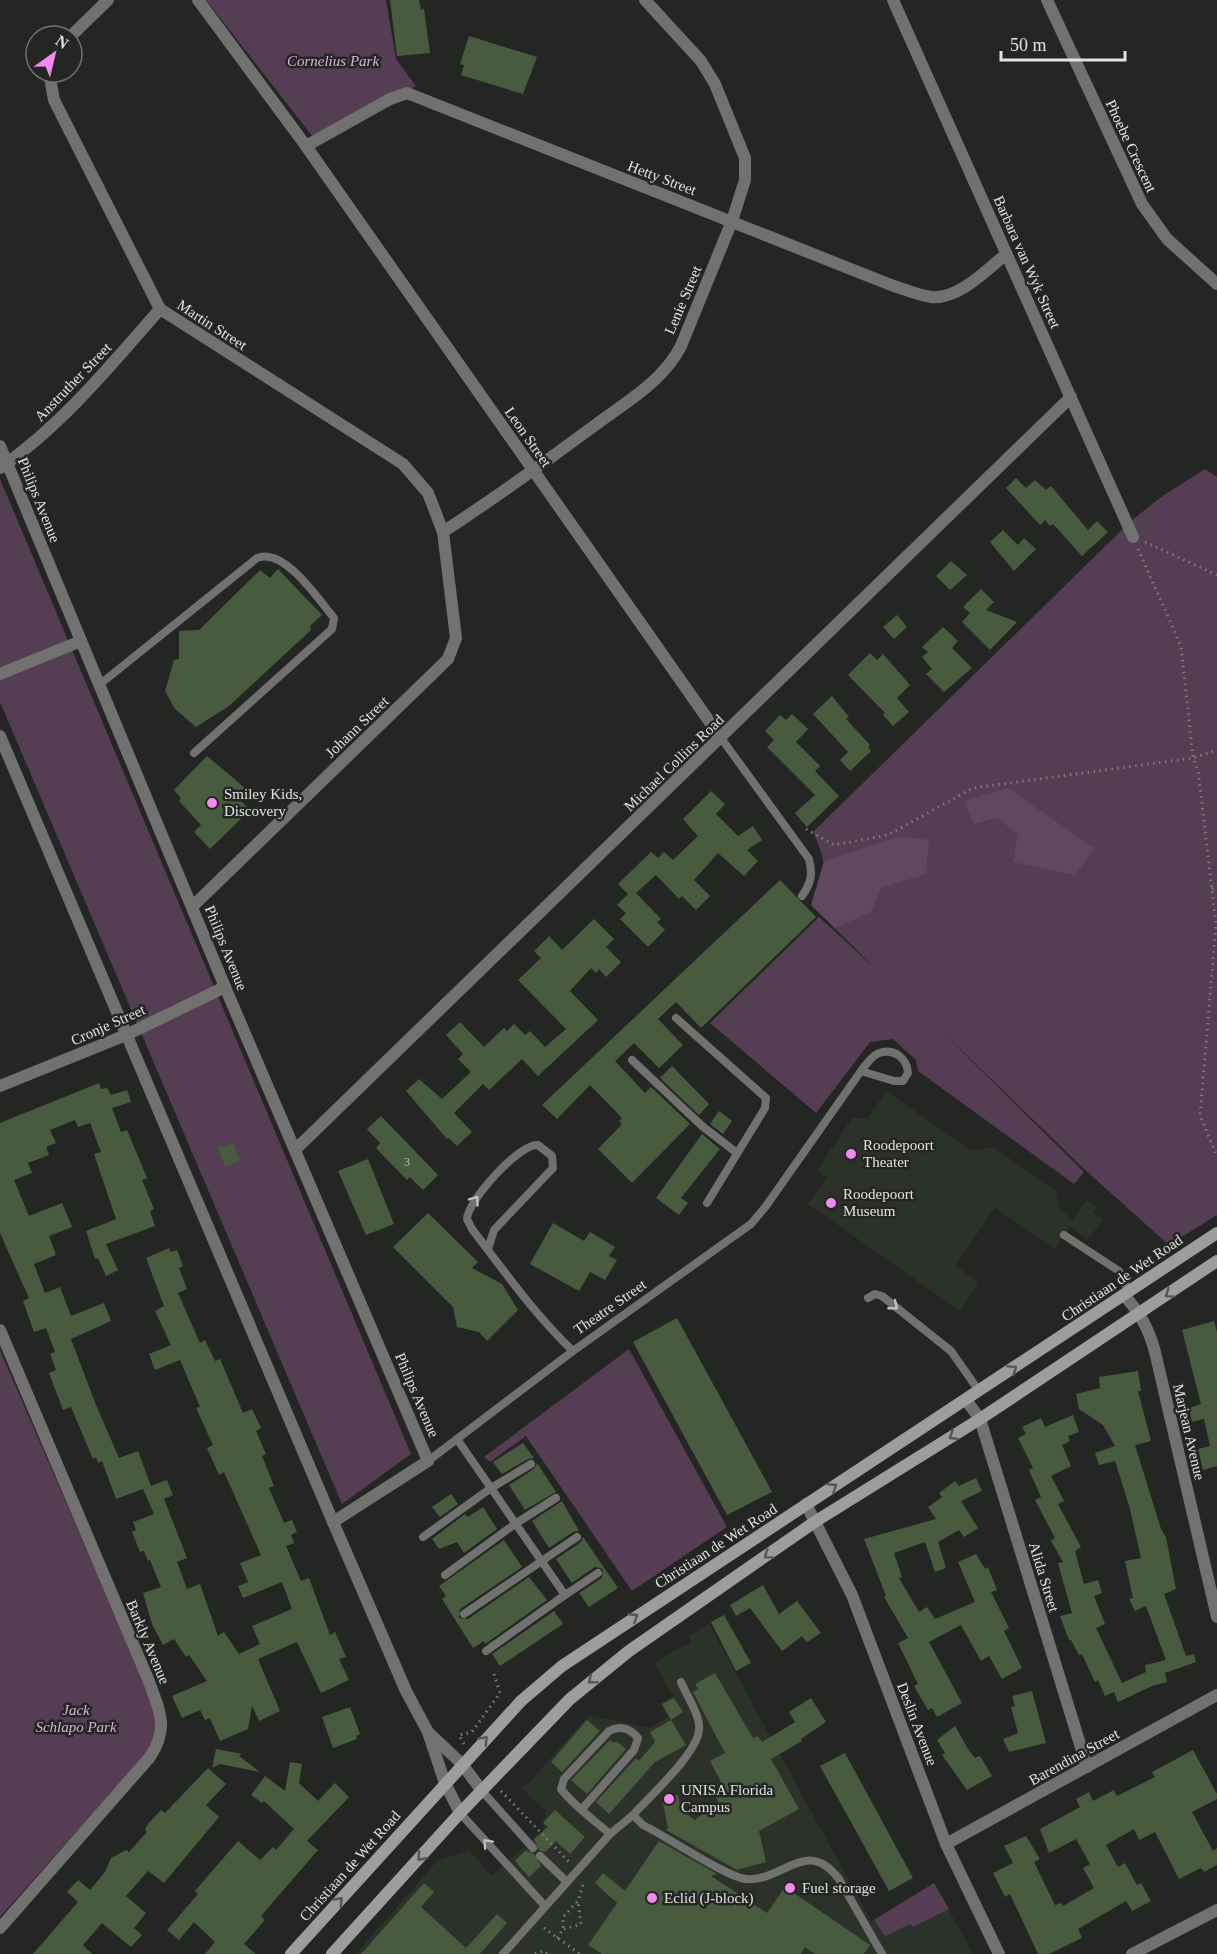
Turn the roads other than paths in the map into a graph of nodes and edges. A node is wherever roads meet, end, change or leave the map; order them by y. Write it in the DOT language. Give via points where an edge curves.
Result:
graph roads {
  1 [pos="108,0"];
  2 [pos="198,0"];
  3 [pos="645,0"];
  4 [pos="893,0"];
  5 [pos="1047,0"];
  6 [pos="83,24"];
  7 [pos="51,84"];
  8 [pos="306,146"];
  9 [pos="732,221"];
  10 [pos="1006,254"];
  11 [pos="1217,284"];
  12 [pos="160,309"];
  13 [pos="1071,397"];
  14 [pos="0,446"];
  15 [pos="4,465"];
  16 [pos="533,472"];
  17 [pos="443,532"];
  18 [pos="1133,537"];
  19 [pos="81,641"];
  20 [pos="0,674"];
  21 [pos="99,685"];
  22 [pos="0,736"];
  23 [pos="721,738"];
  24 [pos="194,753"];
  25 [pos="802,896"];
  26 [pos="193,906"];
  27 [pos="225,987"];
  28 [pos="676,1017"];
  29 [pos="126,1035"];
  30 [pos="632,1060"];
  31 [pos="861,1071"];
  32 [pos="0,1086"];
  33 [pos="297,1148"];
  34 [pos="737,1153"];
  35 [pos="707,1203"];
  36 [pos="1217,1233"];
  37 [pos="1065,1235"];
  38 [pos="488,1250"];
  39 [pos="1217,1261"];
  40 [pos="1127,1293"];
  41 [pos="868,1298"];
  42 [pos="1140,1313"];
  43 [pos="0,1329"];
  44 [pos="573,1351"];
  45 [pos="979,1391"];
  46 [pos="966,1400"];
  47 [pos="980,1419"];
  48 [pos="457,1439"];
  49 [pos="428,1461"];
  50 [pos="531,1464"];
  51 [pos="491,1488"];
  52 [pos="556,1498"];
  53 [pos="806,1504"];
  54 [pos="816,1521"];
  55 [pos="333,1522"];
  56 [pos="515,1524"];
  57 [pos="577,1537"];
  58 [pos="423,1538"];
  59 [pos="541,1561"];
  60 [pos="598,1573"];
  61 [pos="445,1575"];
  62 [pos="565,1595"];
  63 [pos="464,1614"];
  64 [pos="1217,1617"];
  65 [pos="486,1651"];
  66 [pos="681,1682"];
  67 [pos="1217,1695"];
  68 [pos="428,1732"];
  69 [pos="466,1759"];
  70 [pos="1087,1767"];
  71 [pos="445,1783"];
  72 [pos="482,1791"];
  73 [pos="582,1809"];
  74 [pos="460,1813"];
  75 [pos="633,1815"];
  76 [pos="610,1834"];
  77 [pos="946,1844"];
  78 [pos="533,1848"];
  79 [pos="540,1856"];
  80 [pos="567,1882"];
  81 [pos="545,1906"];
  82 [pos="1217,1910"];
  83 [pos="0,1928"];
  84 [pos="291,1954"];
  85 [pos="332,1954"];
  86 [pos="503,1954"];
  87 [pos="882,1954"];
  88 [pos="999,1954"];
  89 [pos="1132,1954"];
  1 -- 6 [label="street"];
  2 -- 8 [label="street, Leon Street"];
  3 -- 9 [label="street, Lenie Street" via="701,60 741,145 745,180"];
  4 -- 10 [label="street, Barbara van Wyk Street"];
  5 -- 11 [label="street, Phoebe Crescent" via="1142,204 1167,239"];
  7 -- 12 [label="street, Martin Street" via="54,100"];
  8 -- 9 [label="street, Hetty Street" via="407,93"];
  8 -- 16 [label="street, Leon Street"];
  9 -- 10 [label="street, Hetty Street" via="891,285 932,297 954,293"];
  9 -- 16 [label="street, Lenie Street" via="670,364 646,387"];
  10 -- 13 [label="street, Barbara van Wyk Street"];
  12 -- 15 [label="street, Anstruther Street" via="69,410"];
  12 -- 17 [label="street, Martin Street" via="403,464 428,493"];
  13 -- 18 [label="street, Barbara van Wyk Street"];
  13 -- 23 [label="street, Michael Collins Road"];
  14 -- 15 [label="street, Philips Avenue"];
  15 -- 19 [label="street, Philips Avenue"];
  16 -- 17 [label="street, Lenie Street"];
  16 -- 23 [label="street, Leon Street"];
  17 -- 26 [label="street, Johann Street" via="456,638 448,659"];
  19 -- 20 [label="street"];
  19 -- 21 [label="street, Philips Avenue"];
  21 -- 24 [label="lane" via="257,558 265,555 281,559 334,618 332,629"];
  21 -- 26 [label="street, Philips Avenue"];
  22 -- 29 [label="street"];
  23 -- 25 [label="lane, Leon Street" via="809,859 813,873"];
  23 -- 33 [label="street, Michael Collins Road"];
  26 -- 27 [label="street, Philips Avenue"];
  27 -- 29 [label="street, Cronje Street"];
  27 -- 33 [label="street, Philips Avenue"];
  28 -- 34 [label="lane" via="766,1098 765,1108"];
  29 -- 32 [label="street, Cronje Street"];
  29 -- 55 [label="street"];
  30 -- 34 [label="lane"];
  31 -- 31 [label="lane, Theatre Street" via="894,1081 903,1081 908,1073 903,1058 889,1052 876,1054"];
  31 -- 44 [label="lane, Theatre Street" via="751,1224"];
  33 -- 49 [label="street, Philips Avenue"];
  34 -- 35 [label="lane"];
  36 -- 40 [label="main road, Christiaan de Wet Road"];
  37 -- 40 [label="lane" via="1119,1271"];
  38 -- 38 [label="lane, one-way" via="467,1219 471,1204 526,1147 542,1147 552,1156 553,1168 494,1230"];
  38 -- 44 [label="lane" via="553,1332"];
  39 -- 42 [label="main road, one-way"];
  40 -- 42 [label="street, Marjean Avenue"];
  45 -- 40 [label="main road, Christiaan de Wet Road, one-way"];
  41 -- 45 [label="lane, one-way" via="882,1296 951,1351"];
  42 -- 47 [label="main road"];
  42 -- 64 [label="street, Marjean Avenue" via="1155,1352"];
  43 -- 83 [label="street, Barkly Avenue" via="148,1679 163,1726 150,1757"];
  44 -- 48 [label="lane, Theatre Street"];
  45 -- 46 [label="main road, Christiaan de Wet Road"];
  46 -- 47 [label="street, Alida Street"];
  53 -- 46 [label="main road, Christiaan de Wet Road, one-way"];
  47 -- 54 [label="main road, one-way"];
  47 -- 70 [label="street, Alida Street"];
  48 -- 49 [label="lane, Theatre Street"];
  48 -- 51 [label="lane"];
  49 -- 55 [label="street, Theatre Street"];
  50 -- 51 [label="lane"];
  51 -- 56 [label="lane"];
  51 -- 58 [label="lane"];
  52 -- 56 [label="lane"];
  53 -- 54 [label="street, Deslin Avenue"];
  69 -- 53 [label="main road, Christiaan de Wet Road, one-way" via="520,1701 562,1666"];
  54 -- 72 [label="main road, one-way" via="589,1683"];
  54 -- 77 [label="street, Deslin Avenue" via="852,1595"];
  55 -- 68 [label="street" via="406,1691"];
  56 -- 59 [label="lane"];
  56 -- 61 [label="lane"];
  57 -- 59 [label="lane"];
  59 -- 62 [label="lane"];
  59 -- 63 [label="lane"];
  60 -- 62 [label="lane"];
  62 -- 65 [label="lane"];
  66 -- 75 [label="lane" via="699,1722 697,1737 685,1757"];
  67 -- 70 [label="street, Barendina Street"];
  68 -- 69 [label="street"];
  68 -- 71 [label="street"];
  69 -- 71 [label="main road, Christiaan de Wet Road"];
  69 -- 72 [label="street"];
  70 -- 77 [label="street, Barendina Street"];
  71 -- 74 [label="street"];
  84 -- 71 [label="main road, Christiaan de Wet Road, one-way"];
  72 -- 74 [label="main road"];
  72 -- 78 [label="lane"];
  73 -- 73 [label="lane" via="561,1789 564,1779 609,1731 630,1730 638,1738 634,1750"];
  73 -- 76 [label="lane"];
  81 -- 74 [label="lane, one-way"];
  74 -- 85 [label="main road, one-way"];
  75 -- 76 [label="lane"];
  75 -- 87 [label="lane" via="643,1825 745,1879 765,1877 806,1860 822,1863 839,1879"];
  76 -- 80 [label="lane"];
  77 -- 88 [label="street, Deslin Avenue"];
  79 -- 80 [label="lane"];
  80 -- 81 [label="lane"];
  81 -- 86 [label="lane"];
  82 -- 89 [label="street"];
}
